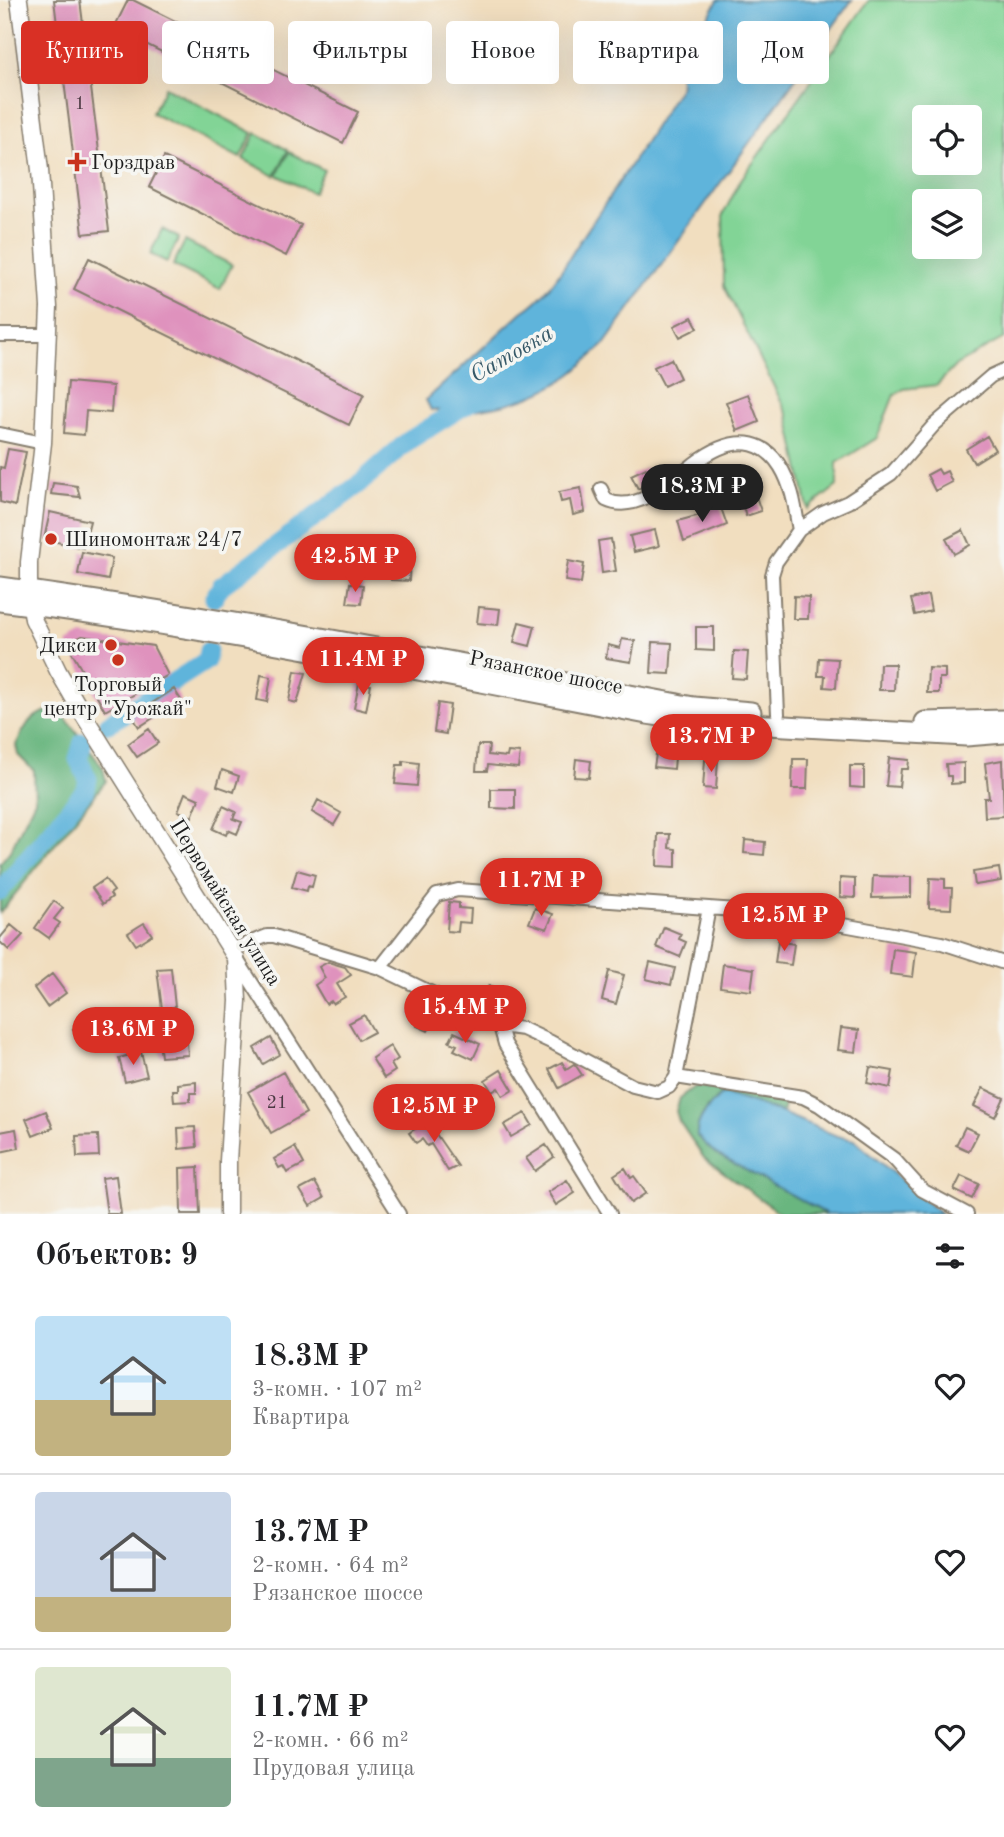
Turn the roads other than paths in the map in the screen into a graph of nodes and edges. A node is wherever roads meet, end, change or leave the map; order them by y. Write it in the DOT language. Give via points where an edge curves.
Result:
graph roads {
  1 [pos="19,0"];
  2 [pos="0,335"];
  3 [pos="48,335"];
  4 [pos="1004,370"];
  5 [pos="0,434"];
  6 [pos="43,443"];
  7 [pos="601,489"];
  8 [pos="799,530"];
  9 [pos="0,587"];
  10 [pos="30,598"];
  11 [pos="0,601"];
  12 [pos="778,714"];
  13 [pos="1004,720"];
  14 [pos="1004,733"];
  15 [pos="709,908"];
  16 [pos="234,954"];
  17 [pos="1004,962"];
  18 [pos="380,968"];
  19 [pos="500,1026"];
  20 [pos="676,1077"];
  21 [pos="228,1214"];
  22 [pos="399,1214"];
  23 [pos="610,1214"];
  24 [pos="967,1214"];
  1 -- 3 [label="main road" via="40,170"];
  2 -- 3 [label="street"];
  3 -- 6 [label="main road"];
  4 -- 8 [label="street" via="934,425 891,474"];
  5 -- 6 [label="street"];
  6 -- 10 [label="main road" via="29,562"];
  7 -- 8 [label="street" via="613,503 634,501 652,495 722,448 747,442 776,457 790,488"];
  8 -- 12 [label="street" via="772,575"];
  9 -- 10 [label="main road, Рязанское шоссе"];
  10 -- 11 [label="main road, Рязанское шоссе"];
  10 -- 12 [label="main road, Рязанское шоссе" via="278,629 694,707"];
  10 -- 14 [label="main road, Рязанское шоссе" via="693,721 965,736"];
  10 -- 16 [label="main road, Первомайская улица" via="39,633 84,716"];
  12 -- 13 [label="main road, Рязанское шоссе"];
  15 -- 17 [label="street" via="888,933"];
  15 -- 18 [label="street" via="458,890 437,895"];
  15 -- 20 [label="street"];
  16 -- 18 [label="street" via="274,936"];
  16 -- 21 [label="main road" via="238,1001"];
  16 -- 22 [label="street, Первомайская улица"];
  18 -- 19 [label="street"];
  19 -- 20 [label="street" via="551,1042 646,1090 658,1092"];
  19 -- 23 [label="street" via="505,1044"];
  20 -- 24 [label="street" via="803,1097 894,1159 922,1190"];
}
